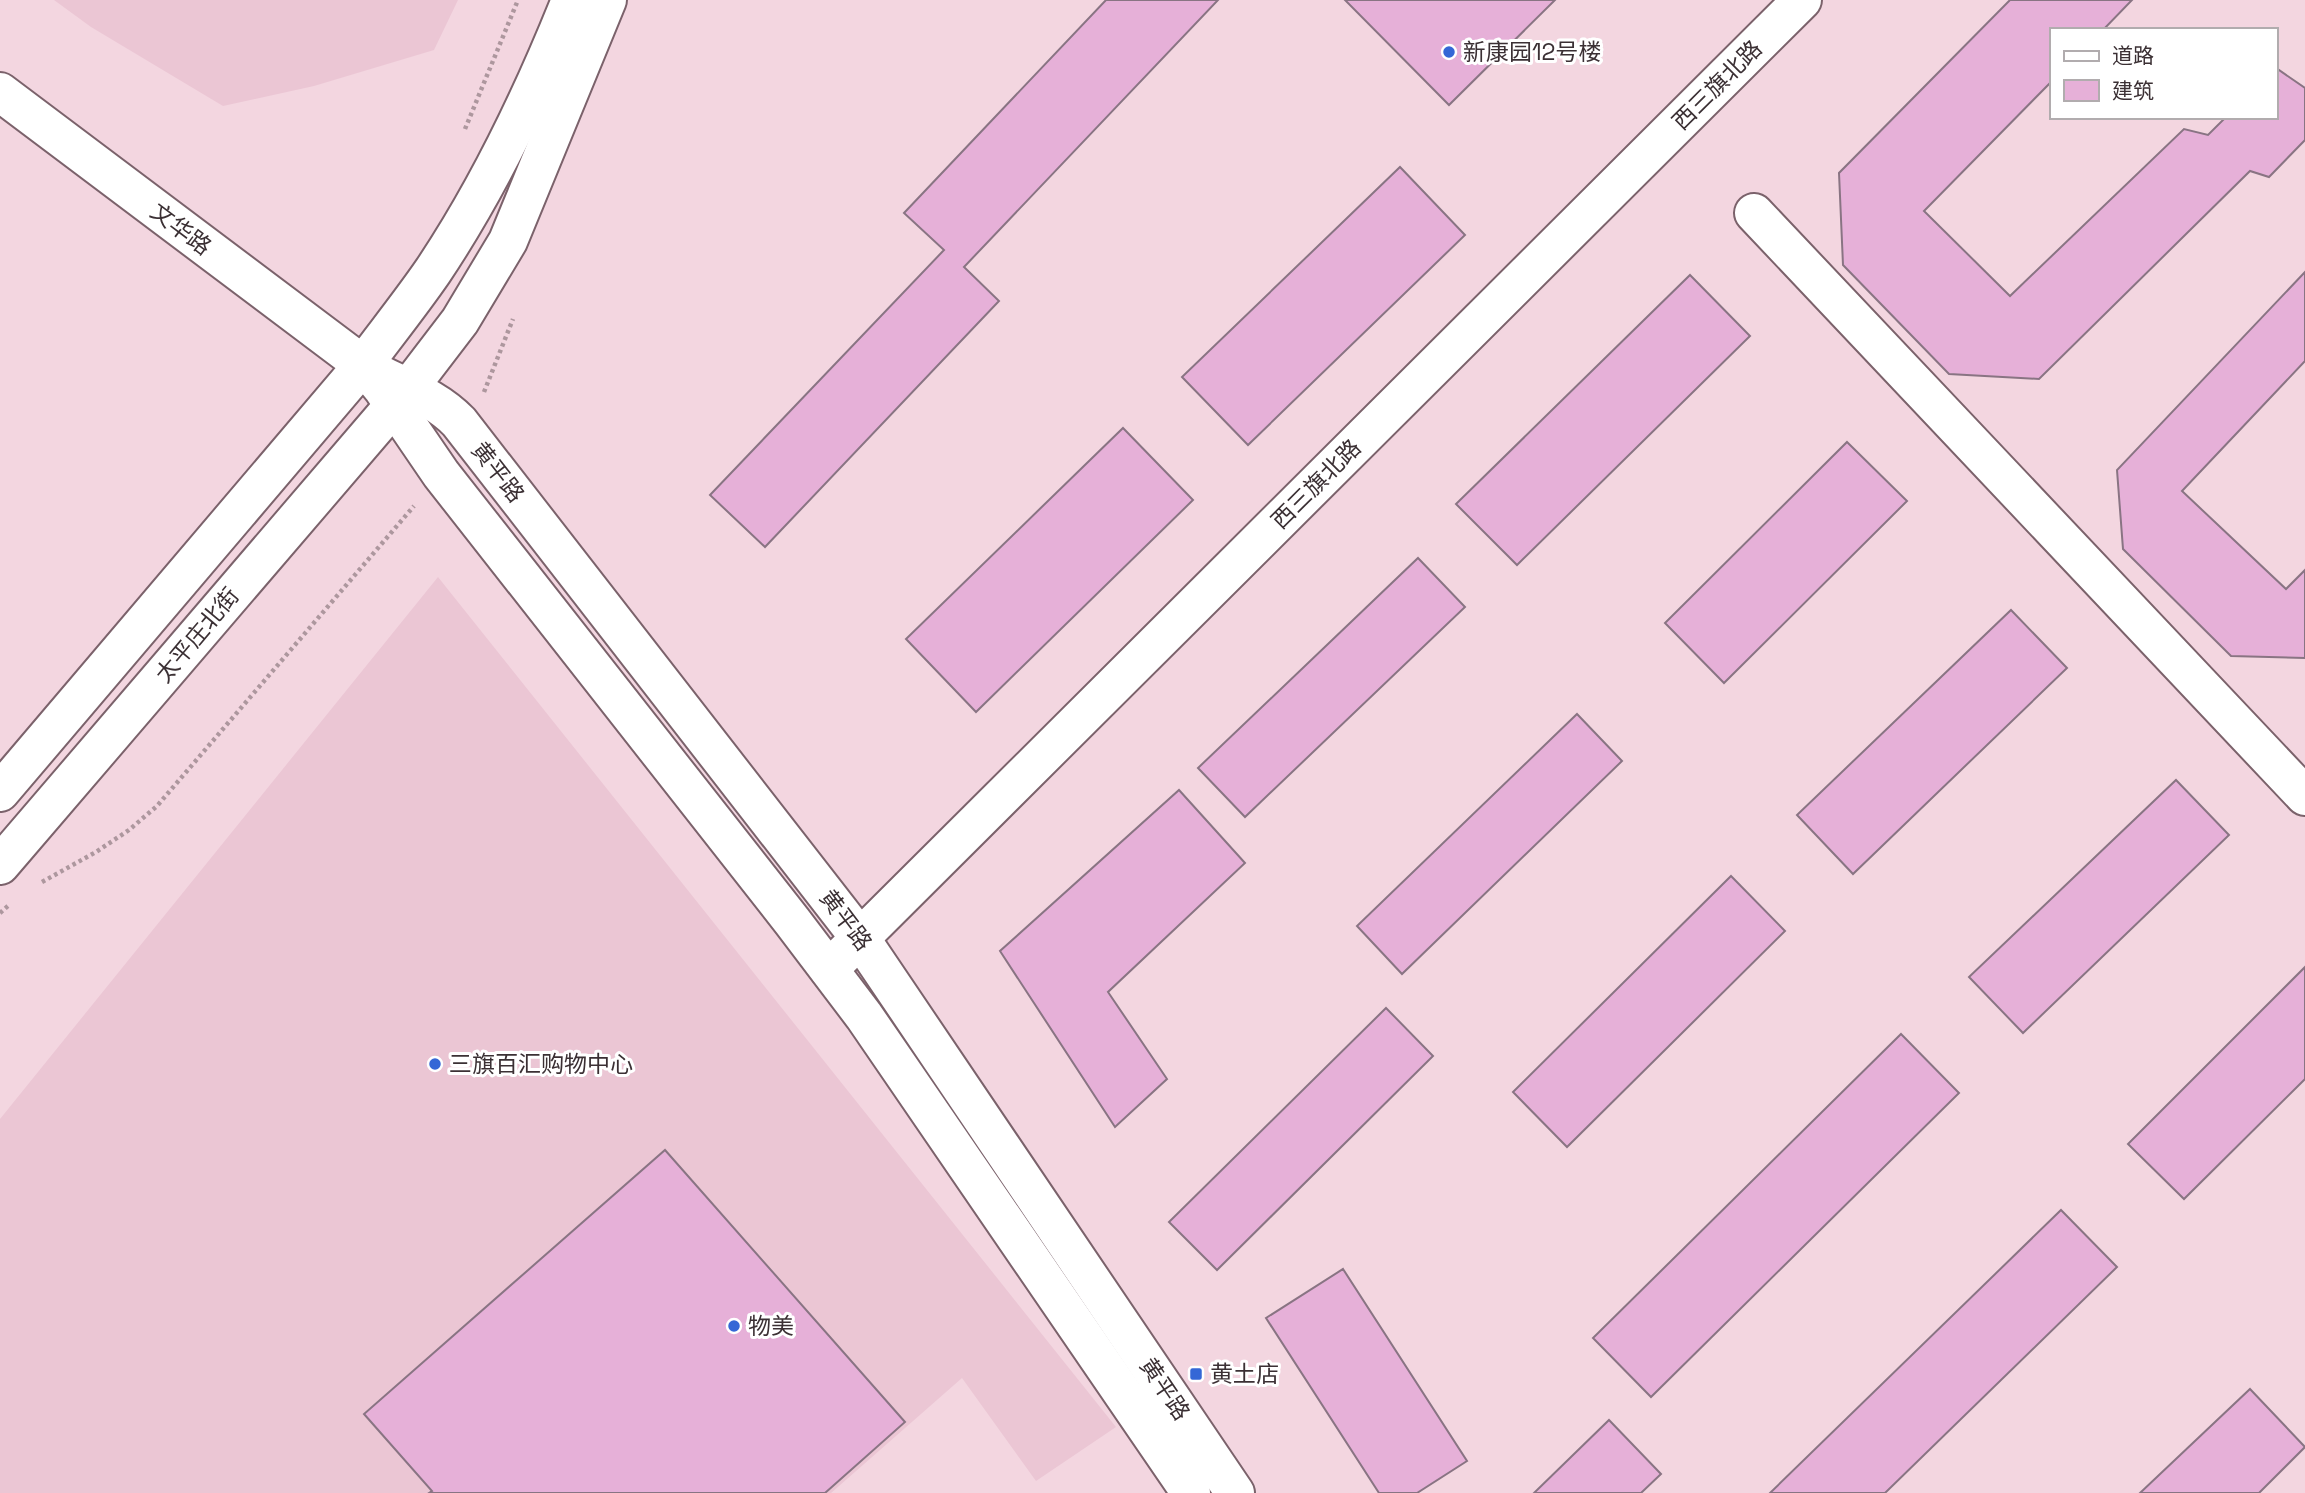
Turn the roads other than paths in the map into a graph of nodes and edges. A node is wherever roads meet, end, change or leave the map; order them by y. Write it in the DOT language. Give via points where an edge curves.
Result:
graph roads {
  1 [pos="571,0"];
  2 [pos="607,0"];
  3 [pos="1802,0"];
  4 [pos="0,92"];
  5 [pos="1754,213"];
  6 [pos="363,365"];
  7 [pos="401,397"];
  8 [pos="0,792"];
  9 [pos="2305,796"];
  10 [pos="0,865"];
  11 [pos="860,938"];
  12 [pos="829,969"];
  13 [pos="1191,1493"];
  14 [pos="1235,1493"];
  1 -- 6 [label="main road" via="521,118 488,180 434,269"];
  2 -- 7 [label="main road" via="508,241 460,321"];
  3 -- 11 [label="main road, 西三旗北路"];
  4 -- 6 [label="main road, 文华路"];
  5 -- 9 [label="main road"];
  6 -- 7 [label="main road, 黄平路"];
  6 -- 8 [label="main road"];
  7 -- 10 [label="main road, 太平庄北街"];
  7 -- 11 [label="main road, 黄平路" via="438,403 463,427"];
  7 -- 12 [label="main road, 黄平路" via="448,483"];
  11 -- 12 [label="main road, 西三旗北路"];
  11 -- 14 [label="main road, 黄平路"];
  12 -- 13 [label="main road, 黄平路"];
}
